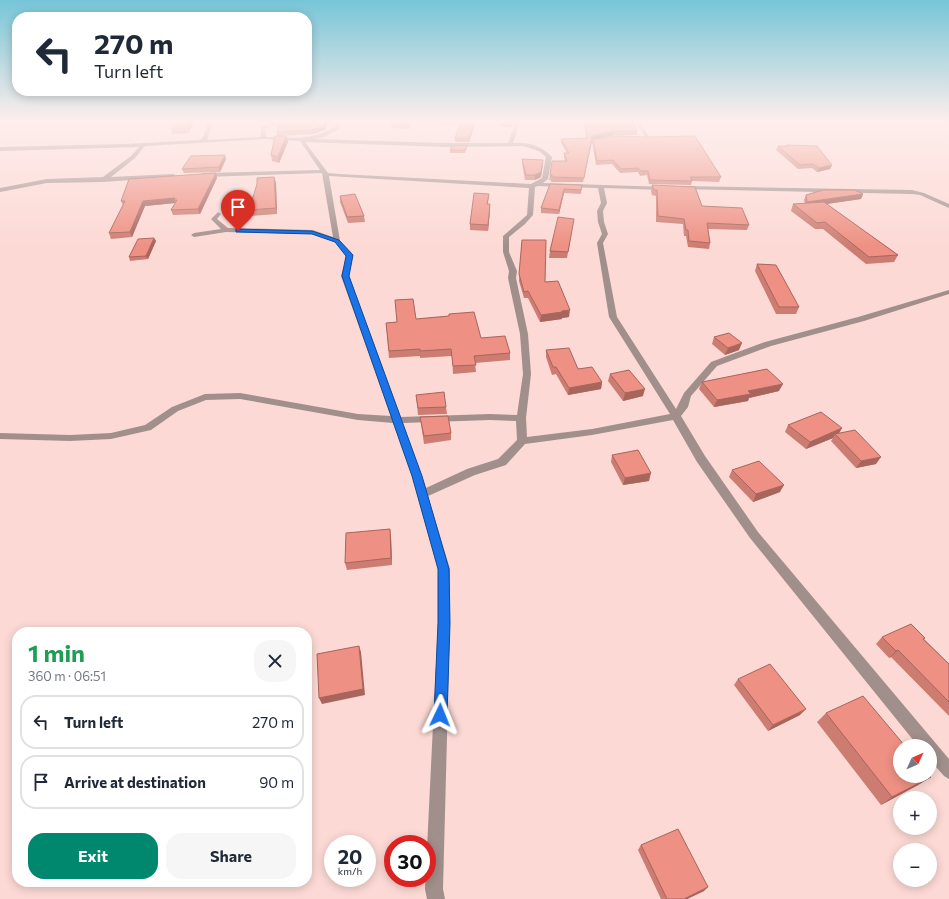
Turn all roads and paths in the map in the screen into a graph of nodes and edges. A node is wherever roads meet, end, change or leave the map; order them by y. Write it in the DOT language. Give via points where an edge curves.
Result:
graph roads {
  1 [pos="126,163"];
  2 [pos="318,163"];
  3 [pos="548,163"];
  4 [pos="325,173"];
  5 [pos="200,175"];
  6 [pos="176,176"];
  7 [pos="103,180"];
  8 [pos="534,185"];
  9 [pos="601,186"];
  10 [pos="0,190"];
  11 [pos="949,206"];
  12 [pos="218,214"];
  13 [pos="226,230"];
  14 [pos="194,235"];
  15 [pos="337,241"];
  16 [pos="949,292"];
  17 [pos="676,416"];
  18 [pos="521,418"];
  19 [pos="397,420"];
  20 [pos="0,436"];
  21 [pos="522,441"];
  22 [pos="422,494"];
  23 [pos="922,739"];
  24 [pos="937,756"];
  25 [pos="949,771"];
  26 [pos="436,899"];
  1 -- 7 [label="street"];
  2 -- 4 [label="street"];
  3 -- 8 [label="street" via="545,179"];
  4 -- 5 [label="street"];
  4 -- 8 [label="street" via="340,176"];
  4 -- 15 [label="street"];
  6 -- 7 [label="street"];
  7 -- 10 [label="street" via="47,181"];
  8 -- 9 [label="street"];
  8 -- 18 [label="street" via="530,216 506,236 506,252 513,271 512,278 524,334 527,374"];
  9 -- 11 [label="street" via="912,192"];
  9 -- 17 [label="street" via="604,203 600,211 605,234 600,243 613,317"];
  12 -- 13 [label="street" via="214,219"];
  13 -- 14 [label="street"];
  13 -- 15 [label="street" via="312,232"];
  15 -- 19 [label="street" via="350,255 345,276"];
  16 -- 17 [label="street" via="768,344 714,364 687,396"];
  17 -- 21 [label="street" via="592,432"];
  17 -- 23 [label="street" via="701,459 754,535"];
  18 -- 19 [label="street" via="498,416"];
  18 -- 21 [label="street"];
  19 -- 20 [label="street" via="358,417 240,396 205,397 174,409 148,428 111,436"];
  19 -- 22 [label="street"];
  21 -- 22 [label="street" via="502,462 471,472"];
  22 -- 26 [label="street" via="444,569 434,889"];
  24 -- 25 [label="street"];
}
